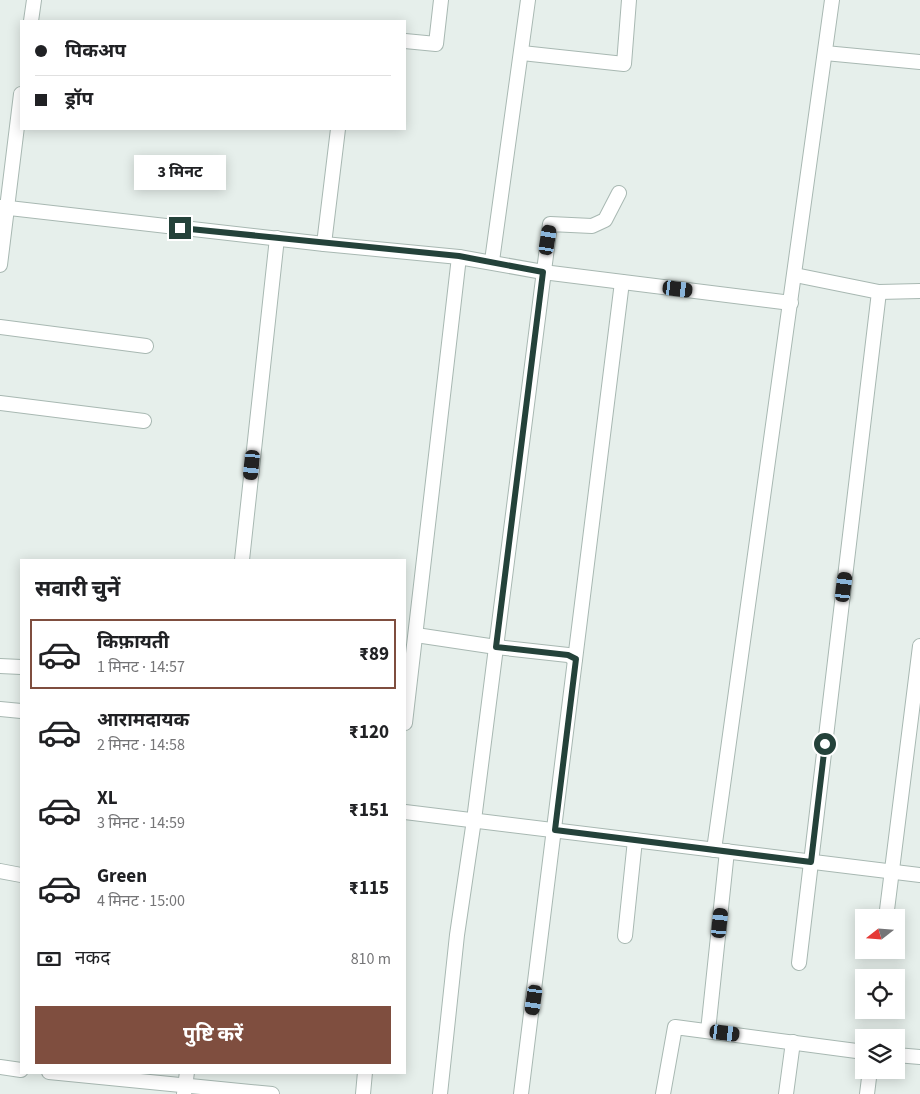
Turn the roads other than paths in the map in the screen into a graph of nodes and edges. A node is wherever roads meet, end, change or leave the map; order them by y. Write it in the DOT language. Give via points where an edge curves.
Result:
graph roads {
  1 [pos="34,0"];
  2 [pos="441,0"];
  3 [pos="528,0"];
  4 [pos="629,0"];
  5 [pos="832,0"];
  6 [pos="31,20"];
  7 [pos="406,40"];
  8 [pos="522,53"];
  9 [pos="825,53"];
  10 [pos="920,62"];
  11 [pos="20,100"];
  12 [pos="338,130"];
  13 [pos="619,193"];
  14 [pos="3,208"];
  15 [pos="277,238"];
  16 [pos="324,244"];
  17 [pos="459,256"];
  18 [pos="492,261"];
  19 [pos="0,265"];
  20 [pos="543,272"];
  21 [pos="795,275"];
  22 [pos="622,282"];
  23 [pos="920,291"];
  24 [pos="879,292"];
  25 [pos="791,303"];
  26 [pos="0,327"];
  27 [pos="146,346"];
  28 [pos="0,403"];
  29 [pos="144,421"];
  30 [pos="242,559"];
  31 [pos="416,635"];
  32 [pos="920,646"];
  33 [pos="496,647"];
  34 [pos="576,659"];
  35 [pos="0,666"];
  36 [pos="20,667"];
  37 [pos="0,709"];
  38 [pos="20,711"];
  39 [pos="406,716"];
  40 [pos="406,812"];
  41 [pos="474,820"];
  42 [pos="555,830"];
  43 [pos="636,840"];
  44 [pos="721,850"];
  45 [pos="811,862"];
  46 [pos="0,871"];
  47 [pos="892,871"];
  48 [pos="20,875"];
  49 [pos="920,875"];
  50 [pos="887,909"];
  51 [pos="625,936"];
  52 [pos="799,963"];
  53 [pos="708,1031"];
  54 [pos="793,1042"];
  55 [pos="855,1051"];
  56 [pos="905,1056"];
  57 [pos="920,1057"];
  58 [pos="0,1067"];
  59 [pos="20,1070"];
  60 [pos="64,1074"];
  61 [pos="186,1074"];
  62 [pos="365,1074"];
  63 [pos="869,1079"];
  64 [pos="185,1090"];
  65 [pos="272,1094"];
  66 [pos="363,1094"];
  67 [pos="440,1094"];
  68 [pos="521,1094"];
  69 [pos="663,1094"];
  70 [pos="786,1094"];
  71 [pos="867,1094"];
  1 -- 6 [label="street"];
  2 -- 7 [label="street" via="436,44"];
  3 -- 8 [label="street"];
  4 -- 8 [label="street" via="624,64"];
  5 -- 9 [label="street"];
  8 -- 18 [label="street"];
  9 -- 10 [label="street"];
  9 -- 21 [label="street"];
  11 -- 14 [label="street"];
  12 -- 16 [label="street"];
  13 -- 20 [label="street" via="605,220 592,226 550,224"];
  14 -- 15 [label="street"];
  14 -- 19 [label="street"];
  15 -- 16 [label="street"];
  15 -- 30 [label="street"];
  16 -- 17 [label="street"];
  17 -- 18 [label="street"];
  17 -- 31 [label="street"];
  18 -- 20 [label="street"];
  20 -- 22 [label="street"];
  20 -- 33 [label="street"];
  21 -- 24 [label="street"];
  21 -- 25 [label="street"];
  22 -- 25 [label="street"];
  22 -- 34 [label="street"];
  23 -- 24 [label="street"];
  24 -- 45 [label="street"];
  25 -- 44 [label="street"];
  26 -- 27 [label="street"];
  28 -- 29 [label="street"];
  31 -- 33 [label="street"];
  31 -- 39 [label="street"];
  32 -- 47 [label="street"];
  33 -- 34 [label="street" via="568,655"];
  33 -- 41 [label="street"];
  34 -- 42 [label="street"];
  35 -- 36 [label="street"];
  37 -- 38 [label="street"];
  40 -- 41 [label="street"];
  41 -- 42 [label="street"];
  41 -- 67 [label="street" via="457,935"];
  42 -- 43 [label="street"];
  42 -- 68 [label="street"];
  43 -- 44 [label="street"];
  43 -- 51 [label="street"];
  44 -- 45 [label="street"];
  44 -- 53 [label="street"];
  45 -- 47 [label="street"];
  45 -- 52 [label="street"];
  46 -- 48 [label="street"];
  47 -- 49 [label="street"];
  47 -- 50 [label="street"];
  53 -- 54 [label="street"];
  53 -- 69 [label="street" via="675,1027"];
  54 -- 55 [label="street"];
  54 -- 70 [label="street"];
  56 -- 57 [label="street"];
  58 -- 59 [label="street"];
  60 -- 64 [label="street"];
  61 -- 64 [label="street"];
  62 -- 66 [label="street"];
  63 -- 71 [label="street"];
  64 -- 65 [label="street"];
}
